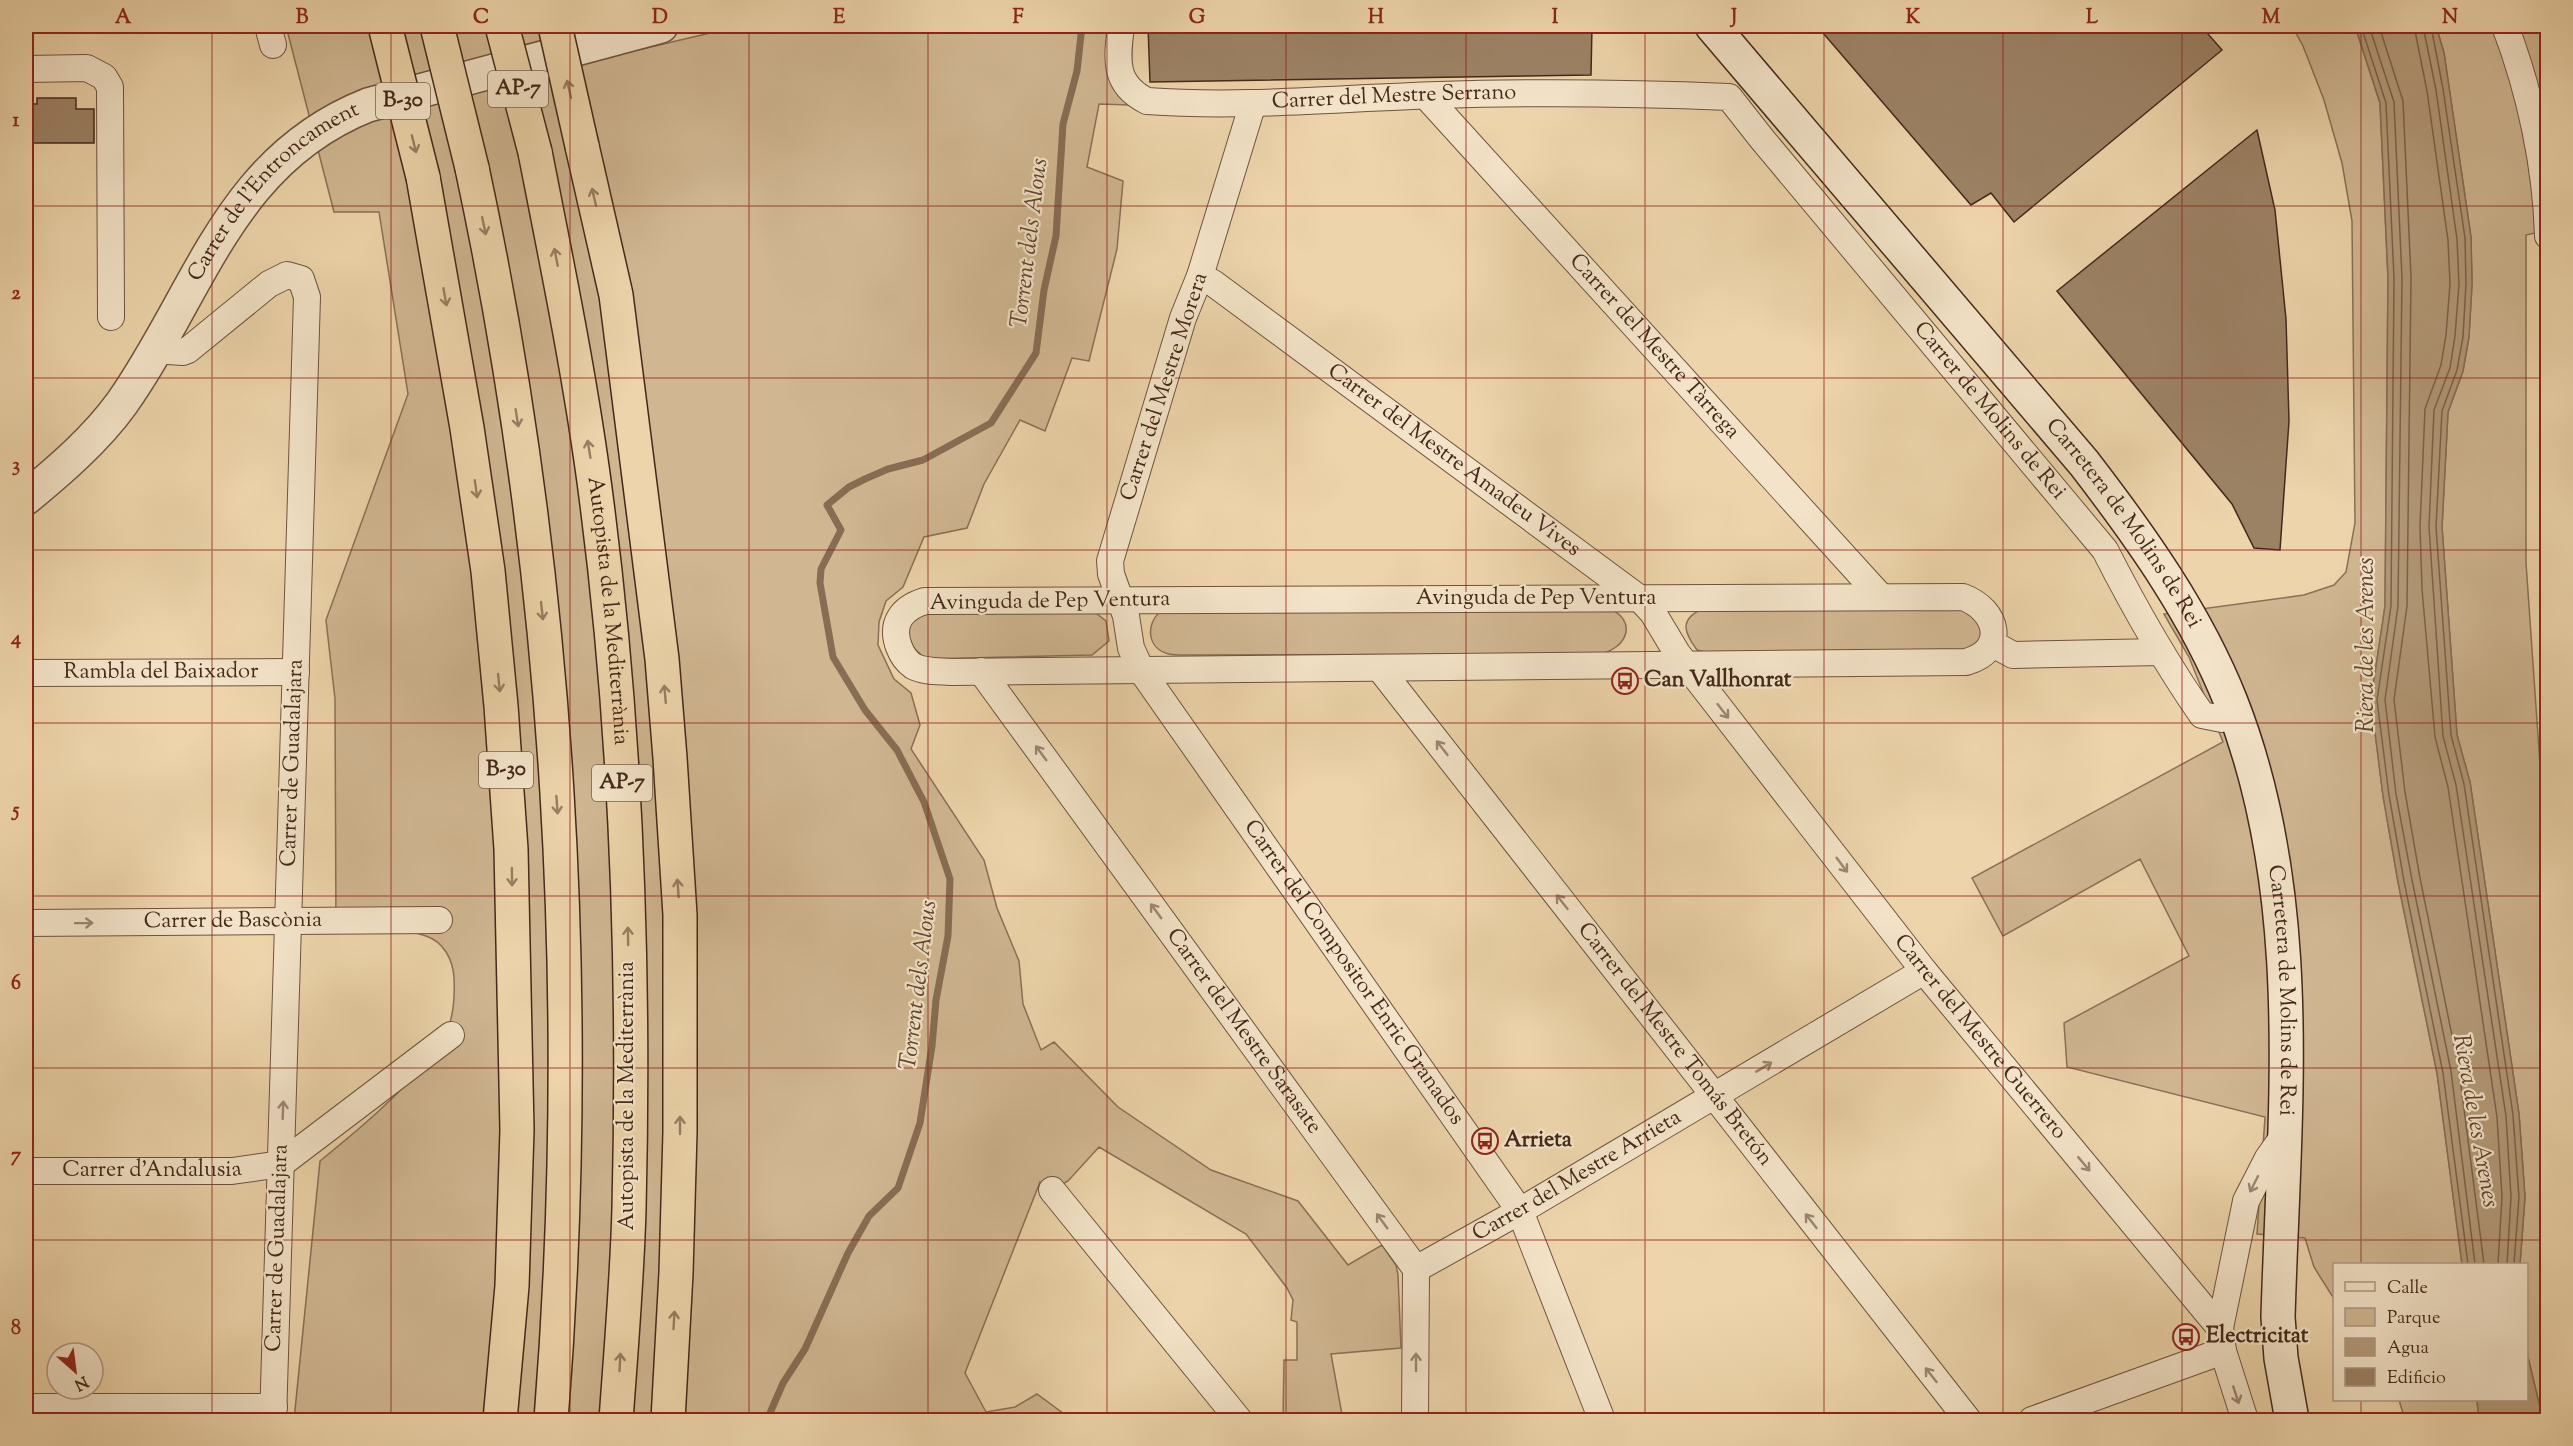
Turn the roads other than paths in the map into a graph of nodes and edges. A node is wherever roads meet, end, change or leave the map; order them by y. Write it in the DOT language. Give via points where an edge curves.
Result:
graph roads {
  1 [pos="385,26"];
  2 [pos="437,26"];
  3 [pos="502,26"];
  4 [pos="555,26"];
  5 [pos="661,26"];
  6 [pos="1121,26"];
  7 [pos="1712,26"];
  8 [pos="2505,26"];
  9 [pos="26,69"];
  10 [pos="1426,96"];
  11 [pos="1729,97"];
  12 [pos="1253,103"];
  13 [pos="2547,236"];
  14 [pos="1200,276"];
  15 [pos="111,316"];
  16 [pos="154,350"];
  17 [pos="26,498"];
  18 [pos="1881,597"];
  19 [pos="1639,598"];
  20 [pos="1120,601"];
  21 [pos="1993,644"];
  22 [pos="2161,652"];
  23 [pos="1687,664"];
  24 [pos="1141,670"];
  25 [pos="1381,670"];
  26 [pos="981,671"];
  27 [pos="296,672"];
  28 [pos="26,673"];
  29 [pos="2236,717"];
  30 [pos="288,920"];
  31 [pos="439,920"];
  32 [pos="26,923"];
  33 [pos="1923,971"];
  34 [pos="451,1035"];
  35 [pos="1714,1097"];
  36 [pos="2285,1134"];
  37 [pos="281,1164"];
  38 [pos="26,1171"];
  39 [pos="1052,1190"];
  40 [pos="1520,1211"];
  41 [pos="1416,1269"];
  42 [pos="2221,1339"];
  43 [pos="26,1407"];
  44 [pos="273,1414"];
  45 [pos="500,1419"];
  46 [pos="551,1420"];
  47 [pos="616,1420"];
  48 [pos="668,1420"];
  49 [pos="1239,1420"];
  50 [pos="1415,1420"];
  51 [pos="1602,1420"];
  52 [pos="1968,1420"];
  53 [pos="2032,1420"];
  54 [pos="2245,1420"];
  55 [pos="2292,1420"];
  1 -- 45 [label="highway, B-30, one-way, bridge" via="423,177 468,428 488,571 501,706 510,837 518,1130 512,1286"];
  2 -- 46 [label="highway, AP-7, one-way, bridge" via="496,281 531,507 547,657 565,980 564,1149"];
  47 -- 3 [label="highway, Autopista de la Mediterrània / AP-7, one-way, bridge" via="629,1214 631,1086 617,710 593,474 569,324 535,152"];
  48 -- 4 [label="highway, one-way, bridge" via="681,1108 680,915 662,659 616,295"];
  5 -- 16 [label="main road, Carrer de l'Entroncament" via="368,105 319,130 296,147 245,198 207,255"];
  6 -- 12 [label="street, Carrer del Mestre Serrano" via="1119,69 1131,93 1159,102"];
  7 -- 29 [label="main road, Carretera de Molins de Rei" via="2116,504 2183,607"];
  8 -- 13 [label="street" via="2515,50 2538,146"];
  9 -- 15 [label="street" via="87,68 104,77 110,87"];
  10 -- 11 [label="street, Carrer del Mestre Serrano" via="1608,92"];
  10 -- 12 [label="street, Carrer del Mestre Serrano"];
  10 -- 18 [label="street, Carrer del Mestre Tàrrega"];
  11 -- 22 [label="street, Carrer de Molins de Rei" via="2105,550"];
  12 -- 14 [label="street, Carrer del Mestre Morera"];
  14 -- 19 [label="street, Carrer del Mestre Amadeu Vives"];
  14 -- 20 [label="street, Carrer del Mestre Morera" via="1183,318 1110,561"];
  16 -- 17 [label="main road, Carrer de l'Entroncament" via="103,426"];
  16 -- 27 [label="street, Carrer de Guadalajara" via="188,350 269,284 287,275 301,279 307,297"];
  18 -- 19 [label="street, Avinguda de Pep Ventura"];
  18 -- 21 [label="street, Avinguda de Pep Ventura" via="1963,597 1974,601 1988,618 1994,633"];
  19 -- 20 [label="street, Avinguda de Pep Ventura"];
  19 -- 23 [label="street, Carrer del Mestre Amadeu Vives"];
  20 -- 24 [label="street, Carrer del Mestre Morera" via="1131,648"];
  20 -- 26 [label="street, Avinguda de Pep Ventura" via="925,601 903,612 895,625 896,638 902,655 914,666 930,671"];
  21 -- 22 [label="street" via="2013,655"];
  21 -- 23 [label="street, Avinguda de Pep Ventura" via="1986,653 1966,662"];
  22 -- 29 [label="street, Carrer de Molins de Rei" via="2202,715"];
  23 -- 25 [label="street, Avinguda de Pep Ventura"];
  23 -- 33 [label="street, Carrer del Mestre Guerrero, one-way"];
  24 -- 25 [label="street, Avinguda de Pep Ventura"];
  24 -- 26 [label="street, Avinguda de Pep Ventura"];
  24 -- 40 [label="street, Carrer del Compositor Enric Granados"];
  35 -- 25 [label="street, Carrer del Mestre Tomás Bretón, one-way"];
  41 -- 26 [label="street, Carrer del Mestre Sarasate, one-way"];
  27 -- 28 [label="street, Rambla del Baixador"];
  27 -- 30 [label="street, Carrer de Guadalajara"];
  29 -- 36 [label="main road, Carretera de Molins de Rei" via="2265,811 2281,915 2287,1005"];
  30 -- 31 [label="street, Carrer de Bascònia"];
  32 -- 30 [label="street, Carrer de Bascònia, one-way"];
  37 -- 30 [label="street, Carrer de Guadalajara, one-way"];
  35 -- 33 [label="street, Carrer del Mestre Arrieta, one-way"];
  33 -- 42 [label="street, Carrer del Mestre Guerrero, one-way"];
  34 -- 37 [label="street, Carrer d'Andalusia"];
  35 -- 40 [label="street, Carrer del Mestre Arrieta"];
  52 -- 35 [label="street, Carrer del Mestre Tomás Bretón, one-way"];
  36 -- 42 [label="street, Carretera de Molins de Rei, one-way" via="2246,1201"];
  36 -- 55 [label="main road, Carretera de Molins de Rei" via="2278,1317"];
  37 -- 38 [label="street, Carrer d'Andalusia" via="232,1171"];
  37 -- 44 [label="street, Carrer de Guadalajara"];
  39 -- 49 [label="street"];
  40 -- 41 [label="street, Carrer del Mestre Arrieta"];
  40 -- 51 [label="street, Carrer del Compositor Enric Granados"];
  50 -- 41 [label="street, one-way"];
  42 -- 53 [label="street"];
  42 -- 54 [label="street, Carrer del Mestre Guerrero, one-way"];
  43 -- 44 [label="street"];
}
